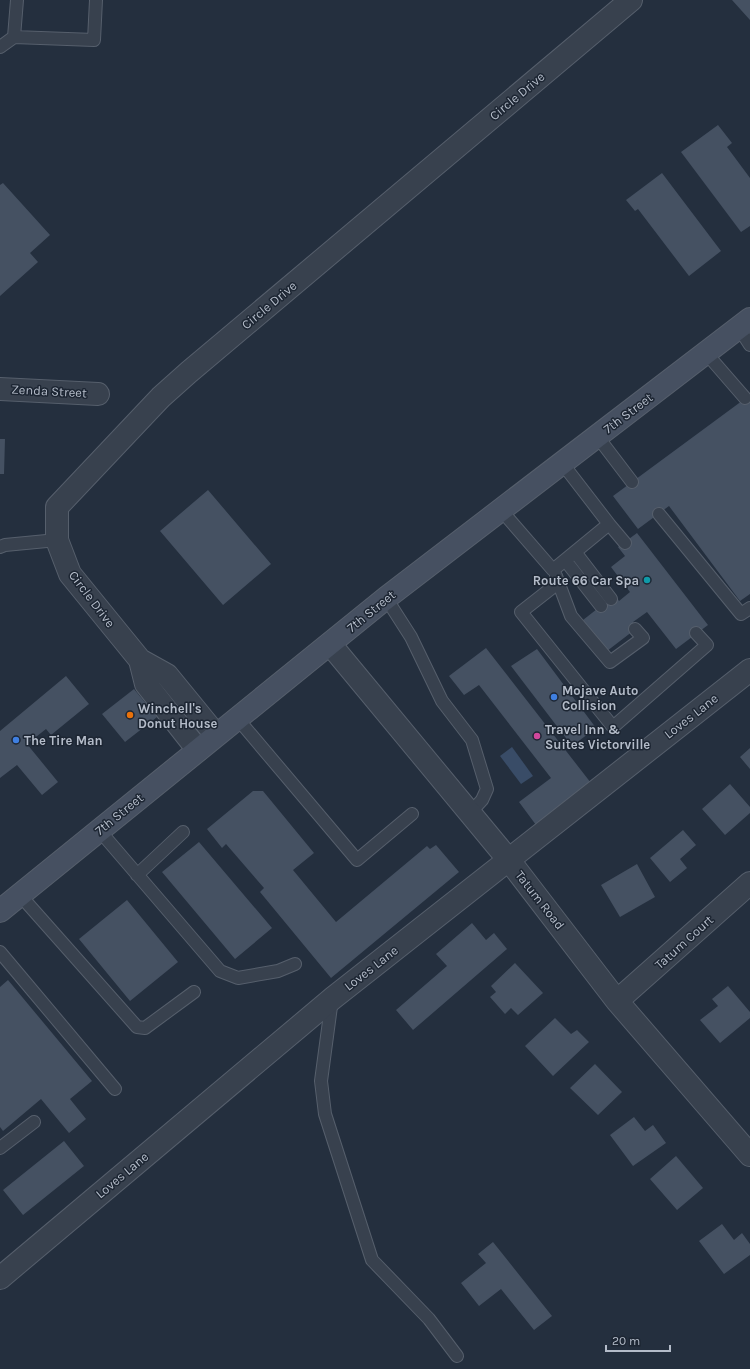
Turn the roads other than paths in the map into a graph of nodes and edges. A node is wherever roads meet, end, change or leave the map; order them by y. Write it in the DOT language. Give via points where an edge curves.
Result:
graph roads {
  1 [pos="17,0"];
  2 [pos="96,0"];
  3 [pos="632,0"];
  4 [pos="14,37"];
  5 [pos="0,47"];
  6 [pos="746,331"];
  7 [pos="706,353"];
  8 [pos="0,389"];
  9 [pos="98,394"];
  10 [pos="745,398"];
  11 [pos="597,436"];
  12 [pos="562,464"];
  13 [pos="632,482"];
  14 [pos="501,510"];
  15 [pos="659,514"];
  16 [pos="609,524"];
  17 [pos="57,540"];
  18 [pos="625,543"];
  19 [pos="0,548"];
  20 [pos="575,552"];
  21 [pos="565,560"];
  22 [pos="553,570"];
  23 [pos="558,582"];
  24 [pos="386,598"];
  25 [pos="611,599"];
  26 [pos="601,606"];
  27 [pos="750,608"];
  28 [pos="636,629"];
  29 [pos="696,633"];
  30 [pos="330,644"];
  31 [pos="140,660"];
  32 [pos="750,670"];
  33 [pos="238,718"];
  34 [pos="216,735"];
  35 [pos="198,750"];
  36 [pos="412,814"];
  37 [pos="469,814"];
  38 [pos="99,830"];
  39 [pos="183,832"];
  40 [pos="508,859"];
  41 [pos="137,875"];
  42 [pos="750,883"];
  43 [pos="20,895"];
  44 [pos="0,911"];
  45 [pos="0,952"];
  46 [pos="295,964"];
  47 [pos="194,992"];
  48 [pos="333,998"];
  49 [pos="617,1001"];
  50 [pos="115,1089"];
  51 [pos="34,1122"];
  52 [pos="0,1148"];
  53 [pos="750,1155"];
  54 [pos="0,1278"];
  55 [pos="457,1356"];
  1 -- 4 [label="lane"];
  2 -- 4 [label="lane" via="94,40"];
  3 -- 17 [label="street, Circle Drive" via="161,397 57,507"];
  4 -- 5 [label="lane"];
  6 -- 7 [label="main road, 7th Street"];
  7 -- 10 [label="lane"];
  7 -- 11 [label="main road, 7th Street"];
  8 -- 9 [label="street, Zenda Street"];
  11 -- 12 [label="main road, 7th Street"];
  11 -- 13 [label="lane"];
  12 -- 14 [label="main road, 7th Street"];
  12 -- 16 [label="lane"];
  14 -- 22 [label="lane"];
  14 -- 24 [label="main road, 7th Street"];
  15 -- 27 [label="lane" via="741,614"];
  16 -- 18 [label="lane"];
  16 -- 20 [label="lane"];
  17 -- 19 [label="lane" via="5,545"];
  17 -- 31 [label="street, Circle Drive" via="70,574"];
  20 -- 21 [label="lane"];
  20 -- 25 [label="lane"];
  21 -- 22 [label="lane"];
  21 -- 26 [label="lane"];
  22 -- 23 [label="lane"];
  23 -- 28 [label="lane" via="571,616 610,662 627,643 643,638"];
  23 -- 29 [label="lane" via="521,612 612,727 707,645"];
  24 -- 30 [label="main road, 7th Street"];
  24 -- 37 [label="lane" via="411,638 442,701 472,740 487,789 482,800"];
  30 -- 33 [label="main road, 7th Street"];
  30 -- 37 [label="street, Tatum Road"];
  31 -- 34 [label="street, Circle Drive" via="167,675"];
  31 -- 35 [label="street, Circle Drive" via="146,684"];
  32 -- 40 [label="street, Loves Lane"];
  33 -- 34 [label="main road, 7th Street"];
  33 -- 36 [label="lane" via="357,860"];
  34 -- 35 [label="main road, 7th Street"];
  35 -- 38 [label="main road, 7th Street"];
  37 -- 40 [label="street, Tatum Road"];
  38 -- 41 [label="lane"];
  38 -- 43 [label="main road, 7th Street"];
  39 -- 41 [label="lane"];
  40 -- 48 [label="street, Loves Lane"];
  40 -- 49 [label="street, Tatum Road"];
  41 -- 46 [label="lane" via="220,971 238,978 278,971"];
  42 -- 49 [label="street, Tatum Court"];
  43 -- 44 [label="main road, 7th Street"];
  43 -- 47 [label="lane" via="137,1027 145,1028"];
  45 -- 50 [label="lane"];
  48 -- 54 [label="street, Loves Lane"];
  48 -- 55 [label="lane" via="321,1082 325,1114 372,1260 429,1319"];
  49 -- 53 [label="street, Tatum Road"];
  51 -- 52 [label="lane"];
}
